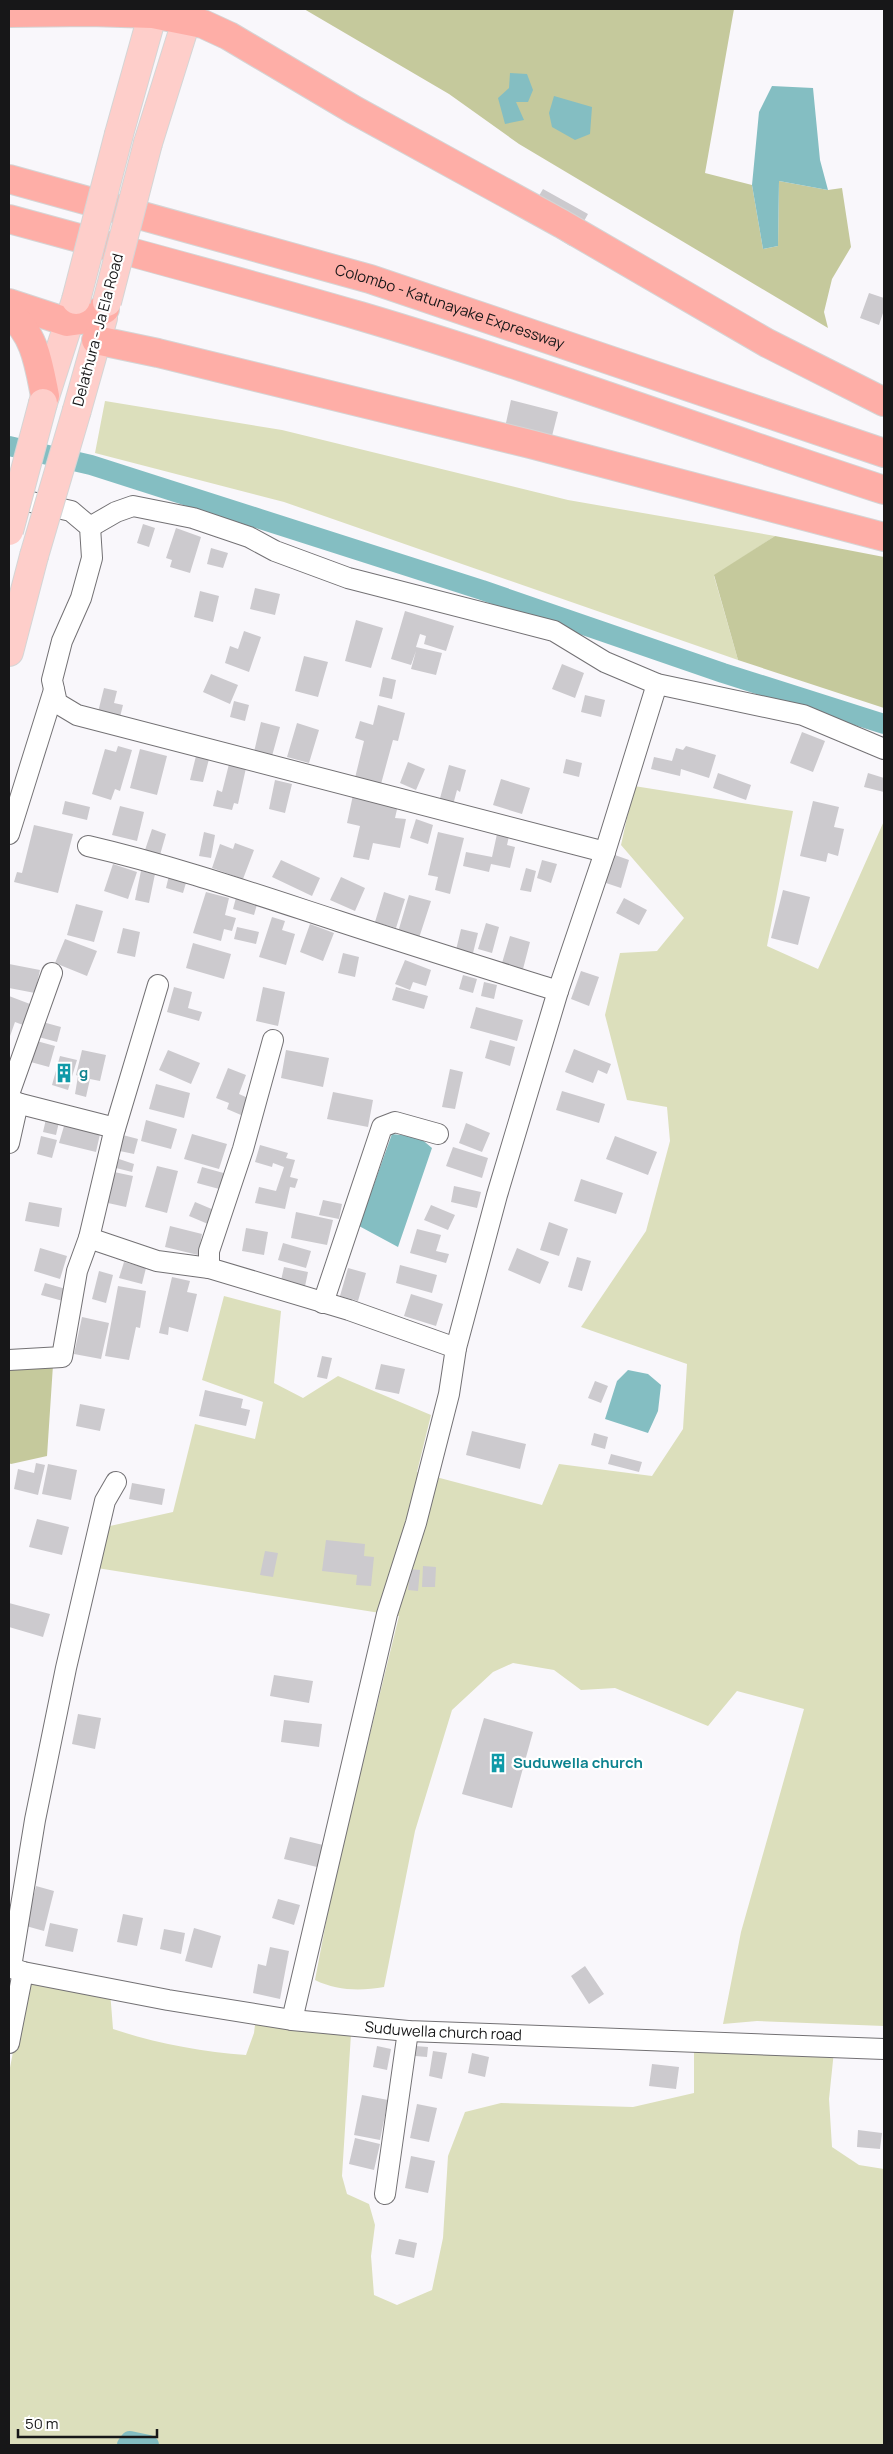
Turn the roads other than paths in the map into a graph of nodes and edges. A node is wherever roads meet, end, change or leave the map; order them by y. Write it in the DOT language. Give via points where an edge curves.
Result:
graph roads {
  1 [pos="93,10"];
  2 [pos="154,11"];
  3 [pos="9,13"];
  4 [pos="189,14"];
  5 [pos="9,179"];
  6 [pos="9,219"];
  7 [pos="9,303"];
  8 [pos="106,306"];
  9 [pos="72,311"];
  10 [pos="9,314"];
  11 [pos="96,340"];
  12 [pos="44,400"];
  13 [pos="884,402"];
  14 [pos="884,453"];
  15 [pos="884,490"];
  16 [pos="9,497"];
  17 [pos="90,527"];
  18 [pos="9,531"];
  19 [pos="884,537"];
  20 [pos="9,652"];
  21 [pos="657,684"];
  22 [pos="54,690"];
  23 [pos="884,749"];
  24 [pos="9,834"];
  25 [pos="88,846"];
  26 [pos="605,852"];
  27 [pos="52,973"];
  28 [pos="158,985"];
  29 [pos="558,991"];
  30 [pos="273,1040"];
  31 [pos="12,1099"];
  32 [pos="115,1128"];
  33 [pos="438,1134"];
  34 [pos="9,1143"];
  35 [pos="89,1238"];
  36 [pos="209,1268"];
  37 [pos="323,1303"];
  38 [pos="456,1348"];
  39 [pos="9,1360"];
  40 [pos="116,1482"];
  41 [pos="14,1969"];
  42 [pos="292,2020"];
  43 [pos="408,2031"];
  44 [pos="9,2043"];
  45 [pos="884,2049"];
  46 [pos="386,2194"];
  1 -- 2 [label="highway"];
  1 -- 3 [label="highway"];
  2 -- 4 [label="highway"];
  2 -- 9 [label="main road, Delathura - Ja Ela Road, bridge"];
  4 -- 8 [label="main road, Delathura - Ja Ela Road, bridge" via="148,143"];
  4 -- 13 [label="highway" via="767,343"];
  5 -- 14 [label="highway, Colombo - Katunayake Expressway" via="370,279"];
  6 -- 15 [label="highway" via="360,316"];
  7 -- 9 [label="highway"];
  8 -- 9 [label="highway" via="81,320"];
  8 -- 11 [label="main road, Delathura - Ja Ela Road"];
  9 -- 12 [label="main road, Delathura - Ja Ela Road"];
  10 -- 12 [label="highway" via="31,341"];
  11 -- 19 [label="highway" via="158,352 521,442"];
  11 -- 20 [label="main road, Delathura - Ja Ela Road, bridge"];
  12 -- 18 [label="main road, Delathura - Ja Ela Road, bridge"];
  16 -- 17 [label="street" via="71,511"];
  17 -- 21 [label="street" via="133,506 193,518 348,578 554,631 605,662"];
  17 -- 22 [label="street" via="92,558 62,641 52,680"];
  21 -- 23 [label="street" via="803,715"];
  21 -- 26 [label="street"];
  22 -- 24 [label="street"];
  22 -- 26 [label="street" via="57,702 77,715"];
  25 -- 29 [label="street" via="248,890"];
  26 -- 29 [label="street"];
  27 -- 31 [label="street"];
  28 -- 32 [label="street"];
  29 -- 38 [label="street" via="497,1195"];
  30 -- 36 [label="street" via="243,1149 209,1251"];
  31 -- 32 [label="street"];
  31 -- 34 [label="street"];
  32 -- 35 [label="street"];
  33 -- 37 [label="street" via="395,1122 382,1127"];
  35 -- 36 [label="street" via="157,1261"];
  35 -- 39 [label="street" via="77,1271 62,1357"];
  36 -- 37 [label="street"];
  37 -- 38 [label="street"];
  38 -- 42 [label="street" via="449,1394 416,1523 387,1614"];
  40 -- 41 [label="street" via="105,1501 66,1668 35,1820"];
  41 -- 42 [label="street, Suduwella church road" via="168,2000"];
  41 -- 44 [label="street"];
  42 -- 43 [label="street, Suduwella church road"];
  43 -- 45 [label="street, Suduwella church road"];
  43 -- 46 [label="street"];
}
